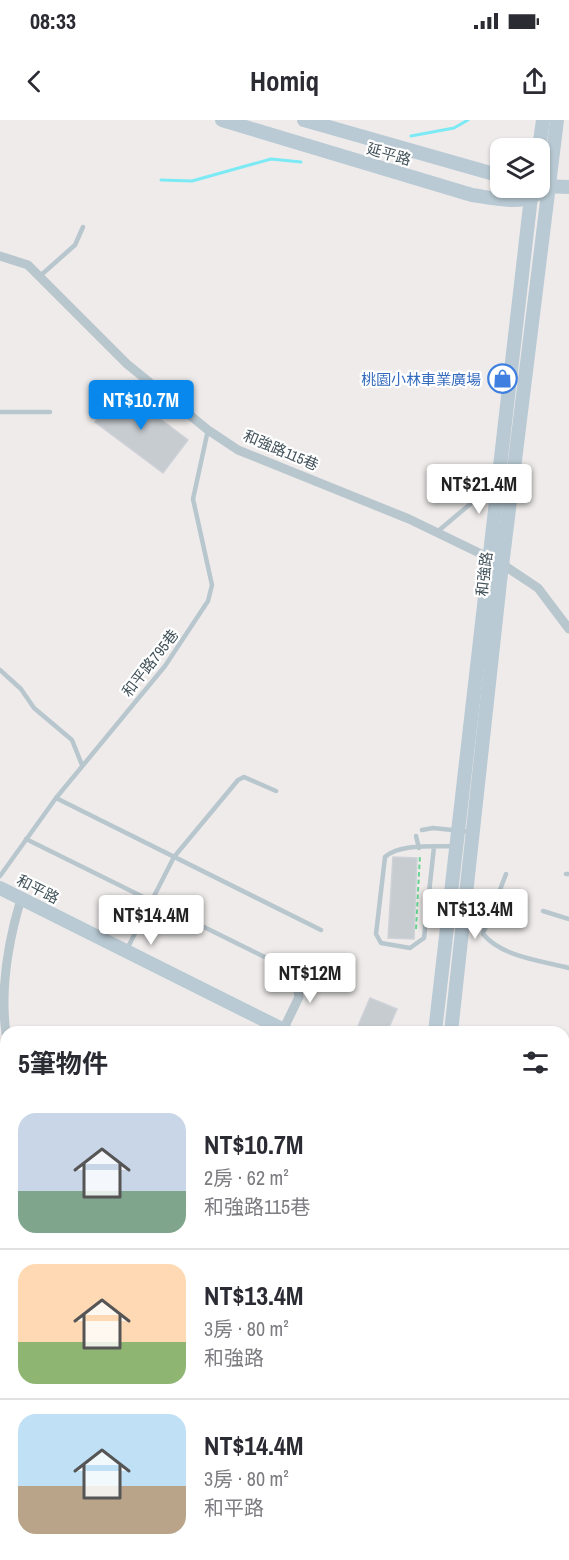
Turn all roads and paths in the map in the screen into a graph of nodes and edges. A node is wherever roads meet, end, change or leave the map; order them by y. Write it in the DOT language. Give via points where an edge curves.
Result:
graph roads {
  1 [pos="222,120"];
  2 [pos="304,120"];
  3 [pos="543,120"];
  4 [pos="556,120"];
  5 [pos="540,138"];
  6 [pos="550,153"];
  7 [pos="490,173"];
  8 [pos="550,186"];
  9 [pos="569,187"];
  10 [pos="490,198"];
  11 [pos="490,198"];
  12 [pos="511,198"];
  13 [pos="531,198"];
  14 [pos="542,198"];
  15 [pos="83,227"];
  16 [pos="0,256"];
  17 [pos="40,277"];
  18 [pos="0,412"];
  19 [pos="50,412"];
  20 [pos="208,430"];
  21 [pos="499,480"];
  22 [pos="436,532"];
  23 [pos="495,561"];
  24 [pos="569,629"];
  25 [pos="0,670"];
  26 [pos="82,765"];
  27 [pos="276,790"];
  28 [pos="56,798"];
  29 [pos="422,830"];
  30 [pos="465,832"];
  31 [pos="416,837"];
  32 [pos="26,839"];
  33 [pos="434,847"];
  34 [pos="463,847"];
  35 [pos="419,848"];
  36 [pos="174,856"];
  37 [pos="506,874"];
  38 [pos="0,876"];
  39 [pos="0,888"];
  40 [pos="21,899"];
  41 [pos="152,901"];
  42 [pos="543,911"];
  43 [pos="569,919"];
  44 [pos="321,930"];
  45 [pos="126,952"];
  46 [pos="3,957"];
  47 [pos="569,968"];
  48 [pos="295,972"];
  49 [pos="1,1007"];
  50 [pos="5,1026"];
  51 [pos="275,1026"];
  52 [pos="287,1026"];
  53 [pos="436,1026"];
  54 [pos="451,1026"];
  1 -- 10 [label="street, 延平路"];
  2 -- 7 [label="street, 延平路"];
  3 -- 5 [label="street"];
  4 -- 6 [label="street, 和強路"];
  8 -- 9 [label="street"];
  11 -- 12 [label="street, 延平路"];
  13 -- 21 [label="street, 和強路"];
  14 -- 23 [label="street, 和強路"];
  15 -- 17 [label="lane" via="75,245"];
  16 -- 17 [label="street, 和強路115巷" via="27,265"];
  17 -- 20 [label="street, 和強路115巷" via="127,364"];
  18 -- 19 [label="lane"];
  20 -- 22 [label="street, 和強路115巷" via="238,450"];
  20 -- 26 [label="lane, 和平路795巷" via="193,499 212,585 208,601 165,666"];
  21 -- 22 [label="lane"];
  21 -- 23 [label="street, 和強路"];
  22 -- 23 [label="street, 和強路115巷"];
  23 -- 24 [label="street, 和強路115巷" via="538,588"];
  23 -- 30 [label="street, 和強路"];
  25 -- 26 [label="lane" via="34,708 72,740"];
  26 -- 28 [label="lane, 和平路795巷"];
  27 -- 36 [label="lane" via="252,778 238,780"];
  28 -- 32 [label="lane, 和平路795巷"];
  28 -- 36 [label="lane"];
  29 -- 30 [label="lane"];
  30 -- 34 [label="street, 和強路"];
  31 -- 35 [label="lane"];
  32 -- 38 [label="lane, 和平路795巷"];
  32 -- 41 [label="lane"];
  33 -- 34 [label="lane"];
  33 -- 35 [label="lane"];
  33 -- 35 [label="lane" via="424,938 410,948 386,946 376,934 383,862 391,851"];
  34 -- 53 [label="street, 和強路"];
  34 -- 54 [label="street, 和強路"];
  36 -- 41 [label="lane"];
  36 -- 44 [label="lane"];
  37 -- 47 [label="lane" via="483,934 513,953"];
  39 -- 40 [label="street, 和平路"];
  40 -- 45 [label="street, 和平路"];
  40 -- 46 [label="street"];
  41 -- 45 [label="lane"];
  41 -- 48 [label="lane"];
  42 -- 43 [label="lane"];
  45 -- 51 [label="street, 和平路"];
  46 -- 49 [label="street"];
  48 -- 52 [label="street" via="299,997"];
  49 -- 50 [label="street"];
}
